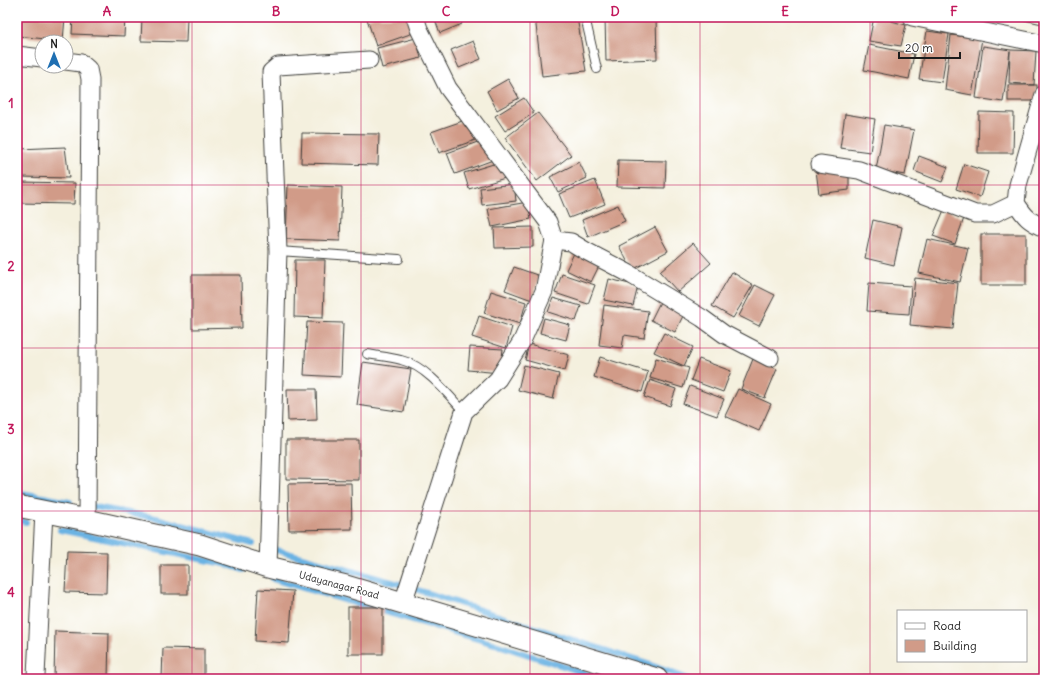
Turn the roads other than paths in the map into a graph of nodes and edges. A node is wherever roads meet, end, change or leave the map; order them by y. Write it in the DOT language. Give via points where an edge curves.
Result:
graph roads {
  1 [pos="415,17"];
  2 [pos="585,17"];
  3 [pos="912,17"];
  4 [pos="1044,44"];
  5 [pos="17,55"];
  6 [pos="34,57"];
  7 [pos="369,60"];
  8 [pos="74,62"];
  9 [pos="597,69"];
  10 [pos="1044,94"];
  11 [pos="820,164"];
  12 [pos="1016,203"];
  13 [pos="1044,228"];
  14 [pos="554,240"];
  15 [pos="278,251"];
  16 [pos="399,259"];
  17 [pos="367,354"];
  18 [pos="770,358"];
  19 [pos="464,412"];
  20 [pos="17,506"];
  21 [pos="44,511"];
  22 [pos="87,520"];
  23 [pos="268,567"];
  24 [pos="403,603"];
  25 [pos="36,676"];
  26 [pos="657,679"];
  1 -- 14 [label="street" via="448,88 548,222"];
  2 -- 9 [label="lane"];
  3 -- 4 [label="street"];
  5 -- 6 [label="street"];
  7 -- 15 [label="street" via="278,66 271,72"];
  8 -- 22 [label="street" via="81,63 88,69 90,79"];
  10 -- 12 [label="street" via="1018,185"];
  11 -- 12 [label="street" via="859,170 975,214 993,214"];
  12 -- 13 [label="street" via="1031,222"];
  14 -- 18 [label="street" via="571,242 628,273 724,334"];
  14 -- 19 [label="street" via="544,291 522,341 498,379"];
  15 -- 16 [label="lane"];
  15 -- 23 [label="street"];
  17 -- 19 [label="lane" via="402,360 416,366 445,391"];
  19 -- 24 [label="street"];
  20 -- 21 [label="street, Udayanagar Road"];
  21 -- 22 [label="street, Udayanagar Road"];
  21 -- 25 [label="street"];
  22 -- 23 [label="street, Udayanagar Road" via="200,545"];
  23 -- 24 [label="street, Udayanagar Road"];
  24 -- 26 [label="street, Udayanagar Road"];
}
